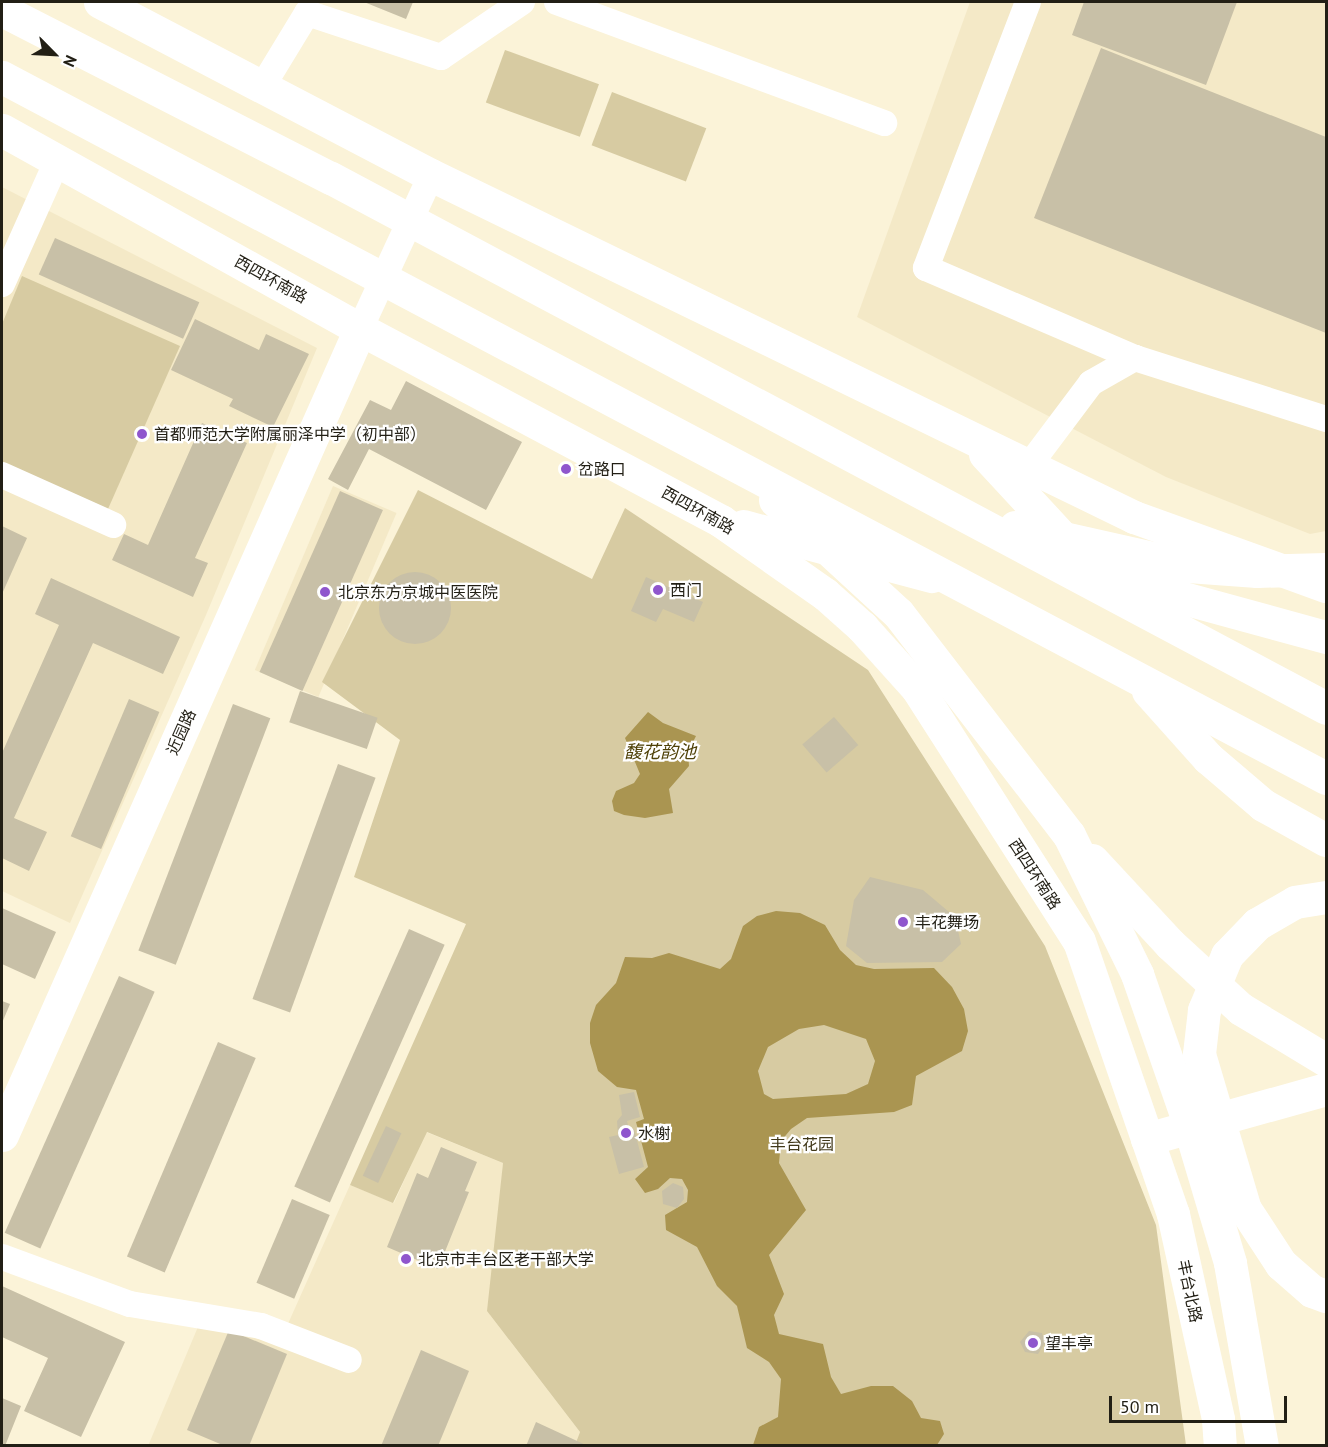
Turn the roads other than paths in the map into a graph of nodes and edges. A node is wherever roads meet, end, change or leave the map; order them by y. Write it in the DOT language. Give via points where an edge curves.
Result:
graph roads {
  1 [pos="100,2"];
  2 [pos="522,2"];
  3 [pos="557,2"];
  4 [pos="1028,2"];
  5 [pos="2,9"];
  6 [pos="2,78"];
  7 [pos="262,87"];
  8 [pos="884,123"];
  9 [pos="2,130"];
  10 [pos="57,161"];
  11 [pos="431,175"];
  12 [pos="410,220"];
  13 [pos="383,280"];
  14 [pos="2,284"];
  15 [pos="360,329"];
  16 [pos="1135,358"];
  17 [pos="1326,420"];
  18 [pos="971,439"];
  19 [pos="1028,467"];
  20 [pos="742,470"];
  21 [pos="2,475"];
  22 [pos="972,517"];
  23 [pos="721,521"];
  24 [pos="113,525"];
  25 [pos="1326,568"];
  26 [pos="1100,578"];
  27 [pos="958,583"];
  28 [pos="1326,586"];
  29 [pos="1326,637"];
  30 [pos="1326,708"];
  31 [pos="1326,778"];
  32 [pos="1069,835"];
  33 [pos="1326,840"];
  34 [pos="1326,897"];
  35 [pos="1326,1060"];
  36 [pos="1326,1089"];
  37 [pos="2,1135"];
  38 [pos="1147,1139"];
  39 [pos="2,1257"];
  40 [pos="1326,1296"];
  41 [pos="349,1359"];
  42 [pos="1220,1446"];
  43 [pos="1262,1446"];
  1 -- 7 [label="main road"];
  2 -- 7 [label="street" via="441,57 307,13"];
  3 -- 8 [label="street"];
  4 -- 16 [label="street" via="926,268"];
  5 -- 12 [label="main road"];
  5 -- 22 [label="main road"];
  6 -- 13 [label="main road"];
  6 -- 20 [label="main road"];
  7 -- 11 [label="main road"];
  9 -- 10 [label="main road, 西四环南路"];
  10 -- 14 [label="street"];
  10 -- 15 [label="main road, 西四环南路"];
  11 -- 12 [label="street"];
  11 -- 18 [label="main road"];
  12 -- 13 [label="street"];
  12 -- 26 [label="main road"];
  13 -- 15 [label="street"];
  13 -- 27 [label="main road"];
  15 -- 23 [label="main road, 西四环南路"];
  15 -- 37 [label="main road, 近园路"];
  16 -- 17 [label="street"];
  16 -- 19 [label="street" via="1091,383"];
  18 -- 19 [label="main road"];
  18 -- 26 [label="main road"];
  19 -- 28 [label="main road" via="1134,517"];
  20 -- 31 [label="main road" via="1020,613"];
  20 -- 32 [label="main road" via="898,613"];
  21 -- 24 [label="street"];
  22 -- 25 [label="main road" via="1188,566 1257,572"];
  22 -- 30 [label="main road"];
  23 -- 27 [label="main road"];
  23 -- 38 [label="main road, 西四环南路" via="825,594 917,688 1079,941"];
  26 -- 29 [label="main road"];
  27 -- 33 [label="main road" via="1141,683 1208,758 1235,782 1263,805"];
  32 -- 35 [label="main road" via="1170,944 1241,1009"];
  32 -- 43 [label="main road" via="1137,974 1186,1115 1230,1263"];
  34 -- 40 [label="main road" via="1295,902 1257,924 1227,955 1203,1010 1199,1054 1245,1209 1281,1263 1312,1291"];
  36 -- 38 [label="main road"];
  38 -- 42 [label="main road, 丰台北路" via="1173,1214 1218,1419"];
  39 -- 41 [label="street" via="130,1304 261,1326"];
}
